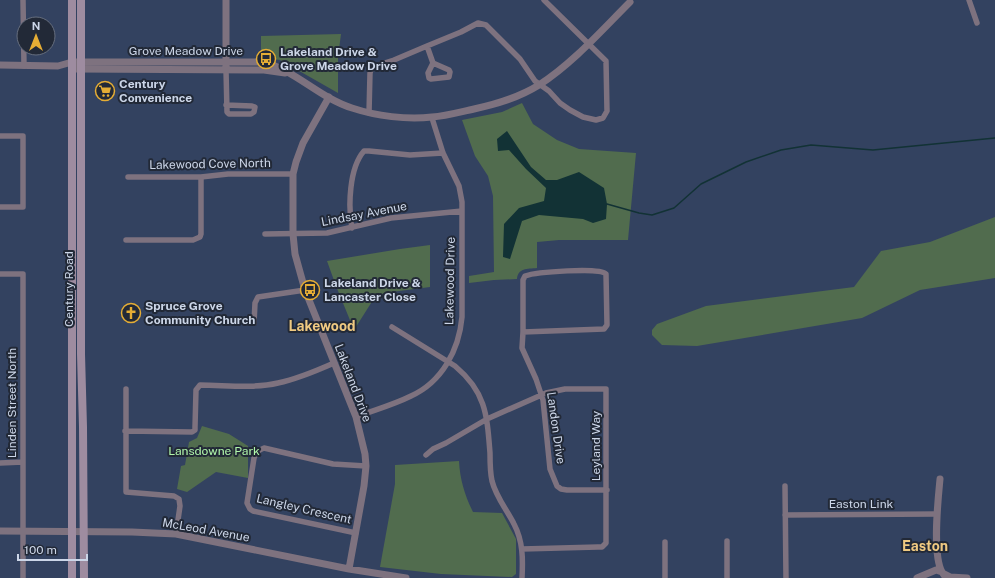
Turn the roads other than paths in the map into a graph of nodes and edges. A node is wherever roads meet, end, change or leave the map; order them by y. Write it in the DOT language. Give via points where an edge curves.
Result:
graph roads {
  1 [pos="23,0"];
  2 [pos="72,0"];
  3 [pos="81,0"];
  4 [pos="226,0"];
  5 [pos="544,0"];
  6 [pos="968,0"];
  7 [pos="630,2"];
  8 [pos="977,23"];
  9 [pos="588,44"];
  10 [pos="427,46"];
  11 [pos="226,62"];
  12 [pos="433,63"];
  13 [pos="0,65"];
  14 [pos="24,66"];
  15 [pos="72,66"];
  16 [pos="81,66"];
  17 [pos="226,70"];
  18 [pos="289,74"];
  19 [pos="540,85"];
  20 [pos="329,97"];
  21 [pos="226,105"];
  22 [pos="369,113"];
  23 [pos="432,118"];
  24 [pos="0,136"];
  25 [pos="443,153"];
  26 [pos="293,174"];
  27 [pos="128,177"];
  28 [pos="201,177"];
  29 [pos="0,207"];
  30 [pos="462,211"];
  31 [pos="352,228"];
  32 [pos="265,234"];
  33 [pos="293,234"];
  34 [pos="126,240"];
  35 [pos="0,274"];
  36 [pos="305,290"];
  37 [pos="254,323"];
  38 [pos="392,327"];
  39 [pos="523,332"];
  40 [pos="448,362"];
  41 [pos="334,363"];
  42 [pos="126,389"];
  43 [pos="541,395"];
  44 [pos="356,417"];
  45 [pos="487,419"];
  46 [pos="125,431"];
  47 [pos="72,443"];
  48 [pos="426,455"];
  49 [pos="23,462"];
  50 [pos="0,463"];
  51 [pos="366,466"];
  52 [pos="940,479"];
  53 [pos="785,486"];
  54 [pos="607,490"];
  55 [pos="937,514"];
  56 [pos="785,515"];
  57 [pos="0,531"];
  58 [pos="23,531"];
  59 [pos="72,531"];
  60 [pos="84,532"];
  61 [pos="356,533"];
  62 [pos="176,534"];
  63 [pos="727,541"];
  64 [pos="665,542"];
  65 [pos="522,549"];
  66 [pos="937,554"];
  67 [pos="349,569"];
  68 [pos="930,574"];
  69 [pos="944,574"];
  70 [pos="23,578"];
  71 [pos="72,578"];
  72 [pos="82,578"];
  73 [pos="406,578"];
  74 [pos="522,578"];
  75 [pos="665,578"];
  76 [pos="728,578"];
  77 [pos="786,578"];
  78 [pos="917,578"];
  79 [pos="967,578"];
  1 -- 14 [label="street"];
  2 -- 15 [label="main road, Century Road"];
  3 -- 16 [label="main road, Century Road"];
  4 -- 11 [label="street"];
  5 -- 9 [label="street"];
  6 -- 8 [label="street"];
  7 -- 9 [label="street, Grove Meadow Drive"];
  9 -- 19 [label="street, Grove Meadow Drive"];
  9 -- 19 [label="street" via="606,61 607,111 603,118 596,120 583,117 570,110"];
  10 -- 12 [label="street"];
  10 -- 19 [label="street" via="475,24 484,24 517,56"];
  10 -- 22 [label="street" via="372,67"];
  11 -- 16 [label="street, Grove Meadow Drive"];
  11 -- 17 [label="street"];
  11 -- 18 [label="street, Grove Meadow Drive" via="264,62 277,66"];
  13 -- 14 [label="street"];
  14 -- 15 [label="street"];
  15 -- 16 [label="street"];
  15 -- 47 [label="main road, Century Road"];
  16 -- 17 [label="street, Grove Meadow Drive"];
  16 -- 60 [label="main road, Century Road"];
  17 -- 18 [label="street, Grove Meadow Drive" via="264,70"];
  17 -- 21 [label="street"];
  18 -- 20 [label="street, Grove Meadow Drive"];
  19 -- 23 [label="street, Grove Meadow Drive" via="501,103"];
  20 -- 22 [label="street, Grove Meadow Drive" via="350,108"];
  20 -- 26 [label="street, Lakeland Drive" via="299,152"];
  21 -- 21 [label="street" via="252,106 255,107 251,114 229,114"];
  22 -- 23 [label="street, Grove Meadow Drive"];
  23 -- 25 [label="street, Lakewood Drive"];
  24 -- 29 [label="street" via="23,136 23,207"];
  25 -- 30 [label="street, Lakewood Drive" via="459,186"];
  25 -- 31 [label="street" via="410,155 364,152 352,182"];
  26 -- 28 [label="street, Lakewood Cove North" via="228,174"];
  26 -- 33 [label="street, Lakeland Drive"];
  27 -- 28 [label="street, Lakewood Cove North"];
  28 -- 34 [label="street" via="200,237 193,240"];
  30 -- 31 [label="street, Lindsay Avenue" via="391,218"];
  30 -- 40 [label="street, Lakewood Drive" via="462,317 458,342"];
  31 -- 33 [label="street, Lindsay Avenue" via="327,233"];
  32 -- 33 [label="street, Lindsay Avenue"];
  33 -- 36 [label="street, Lakeland Drive" via="295,254"];
  35 -- 49 [label="street, Linden Street North" via="23,274"];
  36 -- 37 [label="street" via="258,297 255,303"];
  36 -- 41 [label="street, Lakeland Drive"];
  38 -- 40 [label="street"];
  39 -- 39 [label="street, Landon Drive" via="604,329 607,325 606,274 564,271 529,275 524,278"];
  39 -- 43 [label="street, Landon Drive" via="522,348"];
  40 -- 44 [label="street, Lakewood Drive" via="426,388"];
  40 -- 45 [label="street" via="472,382 480,396"];
  41 -- 44 [label="street, Lakeland Drive"];
  41 -- 46 [label="street" via="292,380 274,384 200,385 196,390 195,430 192,432"];
  42 -- 46 [label="street"];
  43 -- 45 [label="street, Leyland Way"];
  43 -- 54 [label="street, Landon Drive" via="550,469 557,486 567,490"];
  43 -- 54 [label="street, Leyland Way" via="565,389 606,389"];
  44 -- 51 [label="street, Lakeland Drive"];
  45 -- 48 [label="street, Leyland Way"];
  45 -- 65 [label="street" via="492,481 515,525"];
  46 -- 62 [label="street" via="126,492 174,496 179,499"];
  47 -- 59 [label="main road, Century Road"];
  47 -- 60 [label="main road" via="79,524"];
  49 -- 50 [label="street"];
  49 -- 58 [label="street, Linden Street North"];
  51 -- 61 [label="street, Lakeland Drive"];
  51 -- 61 [label="street, Langley Crescent" via="333,464 264,448 257,451 254,458 247,502 253,511"];
  52 -- 55 [label="street"];
  53 -- 56 [label="street"];
  54 -- 65 [label="street, Leyland Way" via="605,545"];
  55 -- 56 [label="street, Easton Link"];
  55 -- 66 [label="street"];
  56 -- 77 [label="street"];
  57 -- 58 [label="street, McLeod Avenue"];
  58 -- 59 [label="street, McLeod Avenue"];
  58 -- 70 [label="street, Linden Street North"];
  59 -- 60 [label="street, McLeod Avenue"];
  59 -- 71 [label="main road, Century Road"];
  59 -- 72 [label="main road" via="77,537 78,566"];
  60 -- 62 [label="street, McLeod Avenue"];
  60 -- 72 [label="main road, Century Road"];
  61 -- 67 [label="street, Lakeland Drive"];
  62 -- 67 [label="street, McLeod Avenue"];
  63 -- 76 [label="street"];
  64 -- 75 [label="street"];
  65 -- 74 [label="street"];
  66 -- 68 [label="street"];
  66 -- 69 [label="street"];
  67 -- 73 [label="street, McLeod Avenue"];
  68 -- 69 [label="street" via="936,570"];
  68 -- 78 [label="street"];
  69 -- 79 [label="street"];
}
